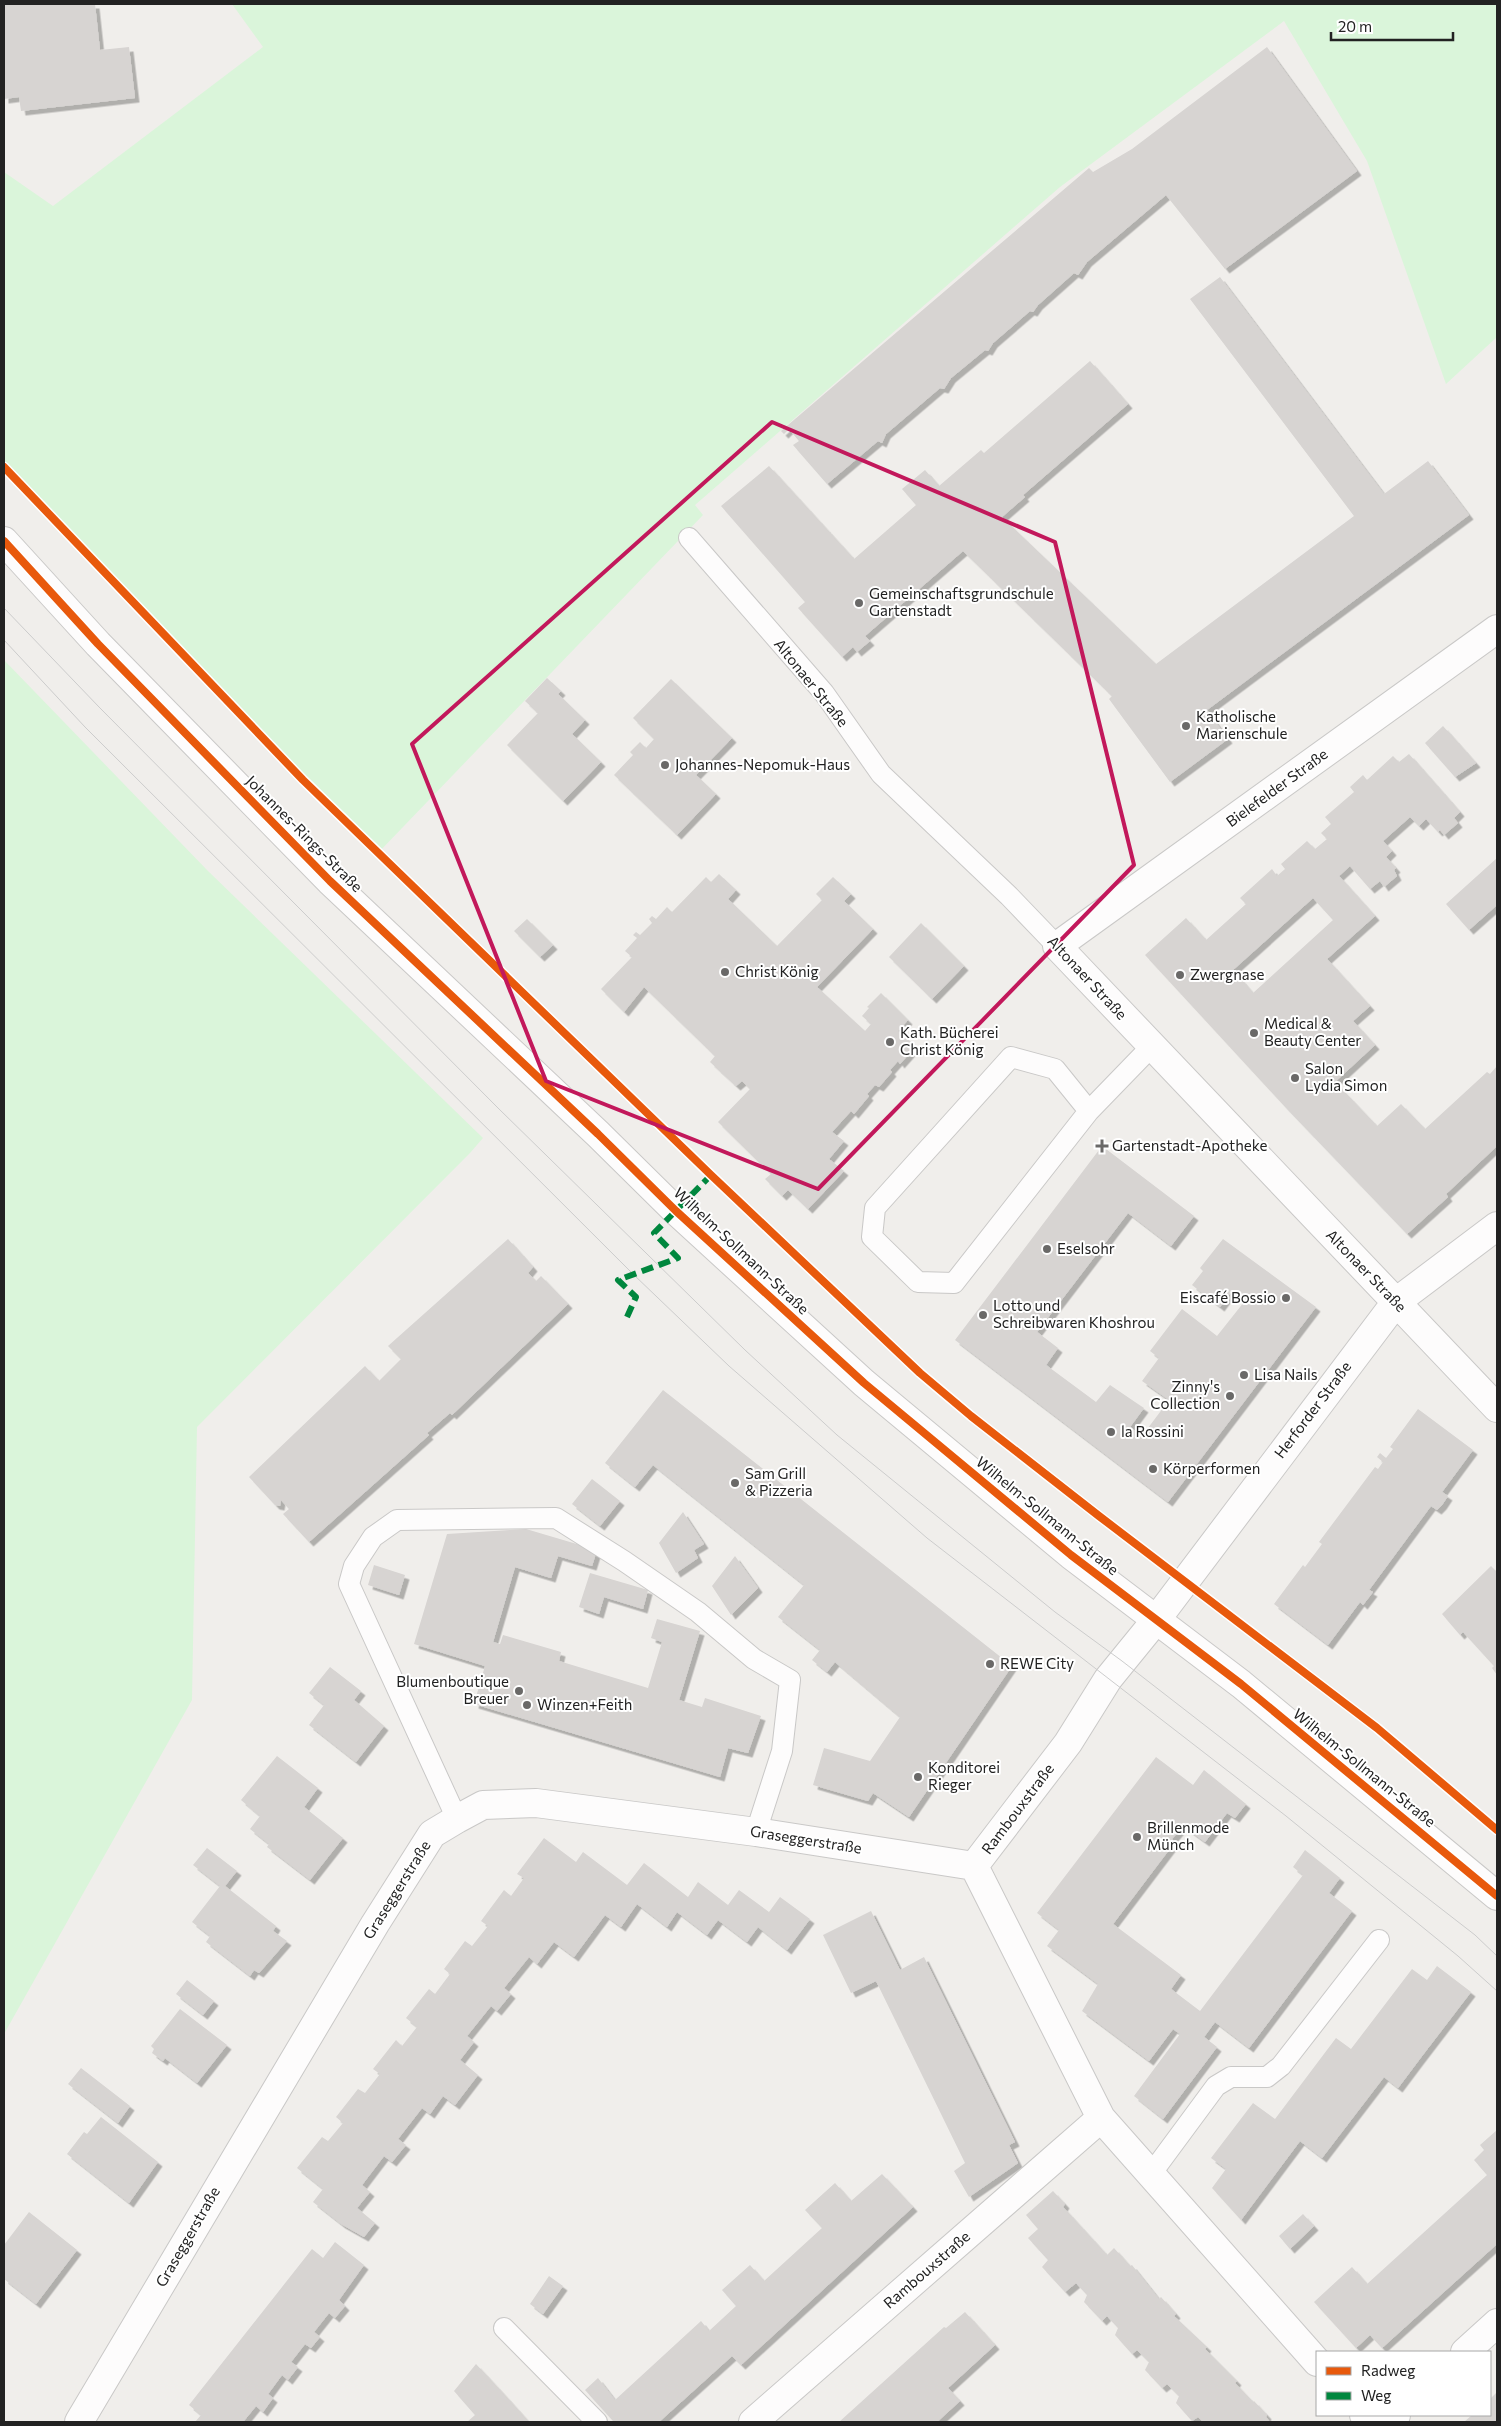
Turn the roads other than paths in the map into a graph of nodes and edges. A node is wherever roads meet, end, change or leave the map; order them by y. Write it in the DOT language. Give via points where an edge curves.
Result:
graph roads {
  1 [pos="689,538"];
  2 [pos="4,541"];
  3 [pos="1497,629"];
  4 [pos="1057,946"];
  5 [pos="1151,1047"];
  6 [pos="1088,1111"];
  7 [pos="598,1134"];
  8 [pos="1497,1226"];
  9 [pos="1396,1302"];
  10 [pos="1497,1408"];
  11 [pos="1156,1620"];
  12 [pos="457,1818"];
  13 [pos="756,1832"];
  14 [pos="974,1866"];
  15 [pos="1497,1896"];
  16 [pos="1379,1940"];
  17 [pos="1101,2118"];
  18 [pos="1151,2174"];
  19 [pos="1497,2323"];
  20 [pos="504,2328"];
  21 [pos="1466,2351"];
  22 [pos="1316,2361"];
  23 [pos="80,2422"];
  24 [pos="597,2422"];
  25 [pos="753,2422"];
  1 -- 4 [label="lane, Altonaer Straße" via="824,694 881,774"];
  2 -- 7 [label="street, Johannes-Rings-Straße" via="98,644 330,881"];
  3 -- 4 [label="street, Bielefelder Straße"];
  4 -- 5 [label="street, Altonaer Straße"];
  5 -- 6 [label="lane"];
  5 -- 9 [label="street, Altonaer Straße"];
  6 -- 6 [label="lane" via="954,1283 918,1282 872,1237 875,1208 1011,1057 1055,1069"];
  7 -- 11 [label="street, Wilhelm-Sollmann-Straße" via="676,1211 864,1383 1071,1555"];
  8 -- 9 [label="street, Herforder Straße"];
  9 -- 10 [label="street, Altonaer Straße"];
  9 -- 11 [label="street, Herforder Straße"];
  11 -- 14 [label="street, Rambouxstraße" via="1108,1679 1068,1742"];
  11 -- 15 [label="street, Wilhelm-Sollmann-Straße" via="1240,1684"];
  12 -- 13 [label="street, Graseggerstraße" via="483,1805 536,1802"];
  12 -- 13 [label="lane" via="349,1584 354,1566 372,1537 397,1520 556,1518 698,1612 754,1659 790,1680 782,1751"];
  12 -- 23 [label="street, Graseggerstraße" via="432,1834 380,1916"];
  13 -- 14 [label="street, Graseggerstraße"];
  14 -- 17 [label="street, Rambouxstraße"];
  16 -- 18 [label="lane" via="1281,2066 1267,2077 1231,2076 1216,2086"];
  17 -- 18 [label="street, Rambouxstraße"];
  17 -- 25 [label="street, Rambouxstraße"];
  18 -- 22 [label="street, Rambouxstraße"];
  19 -- 21 [label="street"];
  20 -- 24 [label="lane"];
}
